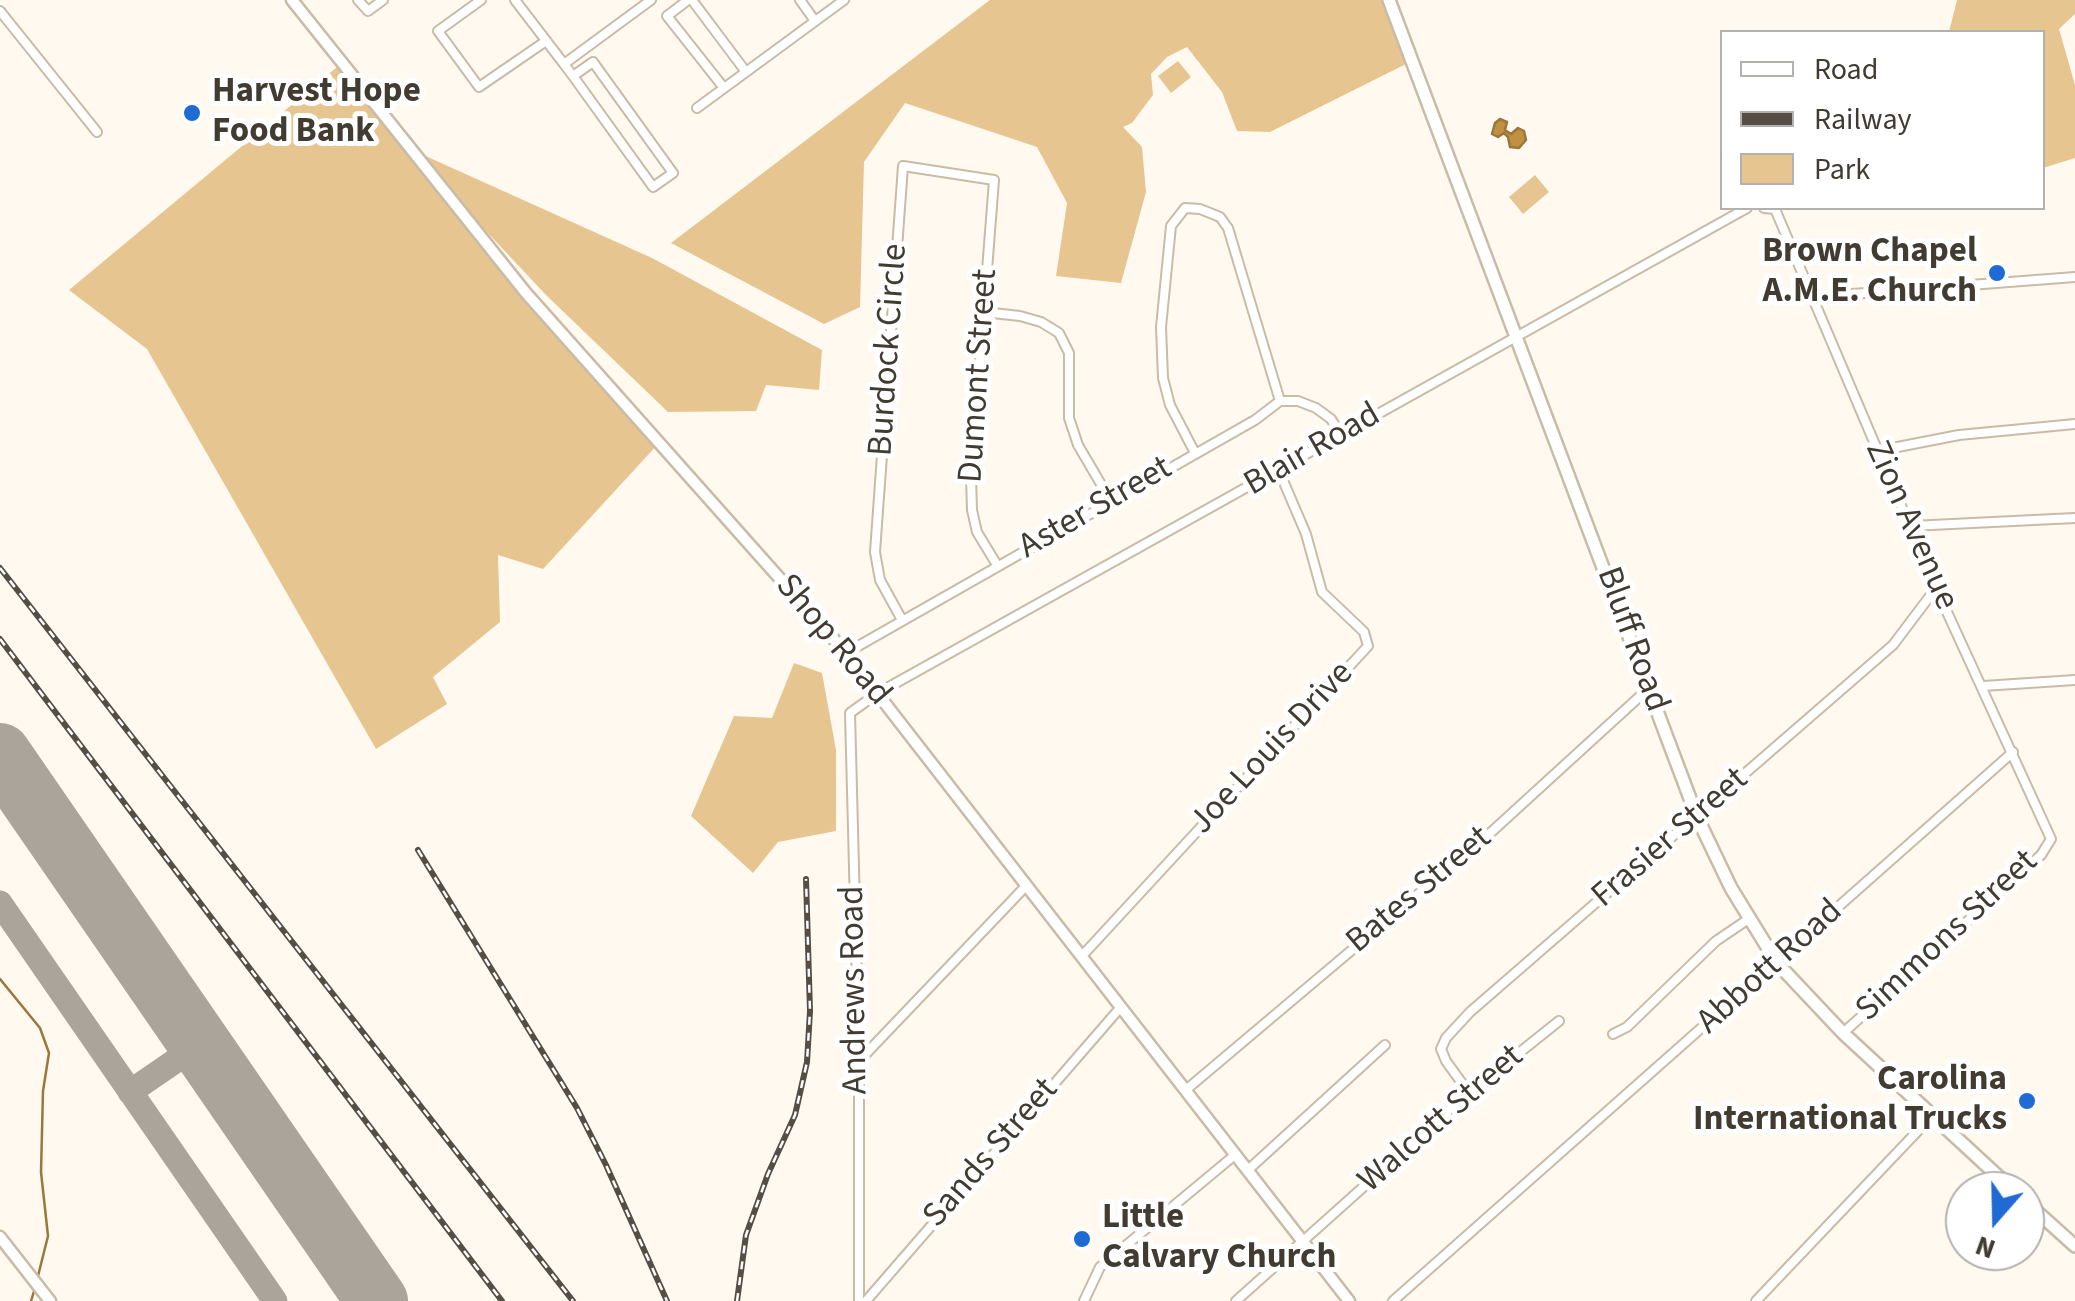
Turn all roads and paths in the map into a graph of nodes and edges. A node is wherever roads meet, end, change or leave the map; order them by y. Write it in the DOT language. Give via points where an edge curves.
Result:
graph roads {
  1 [pos="292,0"];
  2 [pos="358,0"];
  3 [pos="383,0"];
  4 [pos="481,0"];
  5 [pos="515,0"];
  6 [pos="626,0"];
  7 [pos="651,0"];
  8 [pos="690,0"];
  9 [pos="800,0"];
  10 [pos="1389,0"];
  11 [pos="838,2"];
  12 [pos="0,12"];
  13 [pos="634,12"];
  14 [pos="815,21"];
  15 [pos="546,41"];
  16 [pos="564,64"];
  17 [pos="746,72"];
  18 [pos="573,76"];
  19 [pos="724,88"];
  20 [pos="697,108"];
  21 [pos="97,132"];
  22 [pos="994,180"];
  23 [pos="1743,210"];
  24 [pos="1775,210"];
  25 [pos="2075,277"];
  26 [pos="1813,298"];
  27 [pos="983,312"];
  28 [pos="1518,336"];
  29 [pos="1280,401"];
  30 [pos="2075,424"];
  31 [pos="1341,435"];
  32 [pos="1877,451"];
  33 [pos="1196,452"];
  34 [pos="1279,471"];
  35 [pos="1112,503"];
  36 [pos="2075,518"];
  37 [pos="1910,526"];
  38 [pos="998,565"];
  39 [pos="1936,588"];
  40 [pos="902,620"];
  41 [pos="846,653"];
  42 [pos="2075,680"];
  43 [pos="1983,686"];
  44 [pos="1648,688"];
  45 [pos="878,693"];
  46 [pos="2013,752"];
  47 [pos="1697,817"];
  48 [pos="2051,839"];
  49 [pos="1025,887"];
  50 [pos="1750,918"];
  51 [pos="1082,956"];
  52 [pos="1777,963"];
  53 [pos="1120,1008"];
  54 [pos="1558,1020"];
  55 [pos="1843,1033"];
  56 [pos="1613,1034"];
  57 [pos="1384,1045"];
  58 [pos="859,1061"];
  59 [pos="1187,1089"];
  60 [pos="1469,1093"];
  61 [pos="1932,1116"];
  62 [pos="1236,1154"];
  63 [pos="1249,1169"];
  64 [pos="1992,1171"];
  65 [pos="2045,1219"];
  66 [pos="0,1236"];
  67 [pos="1304,1241"];
  68 [pos="2075,1246"];
  69 [pos="47,1298"];
  70 [pos="862,1301"];
  71 [pos="1084,1301"];
  72 [pos="1236,1301"];
  73 [pos="1349,1301"];
  74 [pos="1393,1301"];
  75 [pos="1756,1301"];
  1 -- 41 [label="street, Shop Road" via="526,293"];
  2 -- 3 [label="street" via="368,12"];
  4 -- 15 [label="street" via="438,32 479,88"];
  5 -- 15 [label="street"];
  6 -- 13 [label="street"];
  7 -- 13 [label="street"];
  8 -- 17 [label="street"];
  8 -- 19 [label="street" via="667,16"];
  9 -- 14 [label="street"];
  10 -- 28 [label="main road, Bluff Road"];
  11 -- 14 [label="street"];
  12 -- 21 [label="street"];
  13 -- 16 [label="street"];
  14 -- 17 [label="street"];
  15 -- 16 [label="street"];
  16 -- 18 [label="street"];
  17 -- 19 [label="street"];
  18 -- 18 [label="street" via="654,187 673,172 593,62"];
  19 -- 20 [label="street"];
  22 -- 27 [label="street, Dumont Street"];
  22 -- 40 [label="street, Burdock Circle" via="904,166 875,552 880,580"];
  23 -- 28 [label="street, Blair Road"];
  24 -- 26 [label="street, Zion Avenue"];
  25 -- 26 [label="street"];
  26 -- 32 [label="street, Zion Avenue"];
  27 -- 35 [label="street" via="1020,316 1059,333 1070,353 1069,418"];
  27 -- 38 [label="street, Dumont Street" via="972,510"];
  28 -- 31 [label="street, Blair Road"];
  28 -- 44 [label="main road, Bluff Road"];
  29 -- 31 [label="street" via="1316,408"];
  29 -- 33 [label="street, Aster Street"];
  29 -- 33 [label="street" via="1228,228 1220,216 1184,208 1171,226 1163,378 1170,406"];
  30 -- 32 [label="street"];
  31 -- 34 [label="street, Blair Road"];
  32 -- 37 [label="street, Zion Avenue"];
  33 -- 35 [label="street, Aster Street"];
  34 -- 45 [label="street, Blair Road"];
  34 -- 51 [label="street, Joe Louis Drive" via="1322,592 1364,632 1368,646"];
  35 -- 38 [label="street, Aster Street"];
  36 -- 37 [label="street"];
  37 -- 39 [label="street, Zion Avenue"];
  38 -- 40 [label="street, Aster Street"];
  39 -- 43 [label="street, Zion Avenue"];
  39 -- 47 [label="street, Frasier Street" via="1893,646"];
  40 -- 41 [label="street, Aster Street"];
  41 -- 45 [label="street, Shop Road"];
  42 -- 43 [label="street"];
  43 -- 46 [label="street, Zion Avenue"];
  44 -- 47 [label="main road, Bluff Road"];
  44 -- 59 [label="street, Bates Street" via="1487,836"];
  45 -- 49 [label="street, Shop Road"];
  45 -- 58 [label="street, Andrews Road" via="850,714"];
  46 -- 48 [label="street, Zion Avenue"];
  46 -- 52 [label="street, Abbott Road"];
  47 -- 50 [label="main road, Bluff Road"];
  47 -- 60 [label="street, Frasier Street" via="1446,1038 1446,1061"];
  48 -- 55 [label="street, Simmons Street"];
  49 -- 51 [label="street, Shop Road"];
  49 -- 58 [label="street"];
  50 -- 52 [label="main road, Bluff Road"];
  50 -- 56 [label="street"];
  51 -- 53 [label="street, Shop Road"];
  52 -- 55 [label="main road, Bluff Road"];
  52 -- 74 [label="street, Abbott Road"];
  53 -- 59 [label="street, Shop Road"];
  53 -- 70 [label="street, Sands Street"];
  54 -- 60 [label="street, Walcott Street"];
  55 -- 61 [label="main road, Bluff Road"];
  57 -- 63 [label="street"];
  58 -- 70 [label="street, Andrews Road"];
  59 -- 62 [label="street, Shop Road"];
  60 -- 67 [label="street, Walcott Street"];
  61 -- 64 [label="main road, Bluff Road"];
  61 -- 75 [label="street"];
  62 -- 63 [label="street, Shop Road"];
  62 -- 71 [label="street" via="1100,1266"];
  63 -- 67 [label="street, Shop Road"];
  65 -- 68 [label="main road"];
  66 -- 69 [label="street"];
  67 -- 72 [label="street, Walcott Street"];
  67 -- 73 [label="street, Shop Road"];
}
